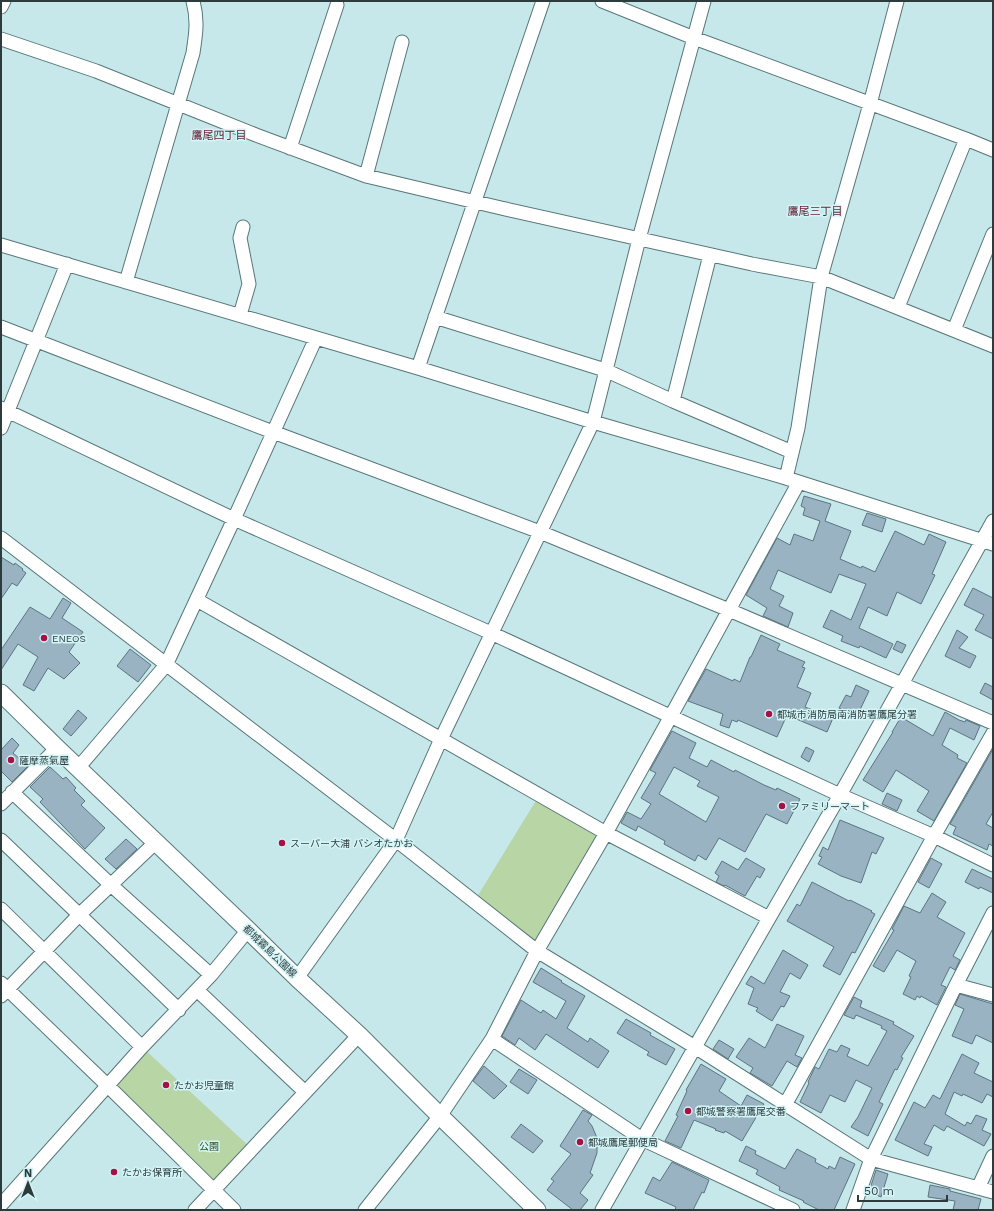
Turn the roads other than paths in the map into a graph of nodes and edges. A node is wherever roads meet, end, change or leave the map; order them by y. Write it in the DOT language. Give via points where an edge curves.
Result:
graph roads {
  1 [pos="4,1"];
  2 [pos="193,1"];
  3 [pos="543,1"];
  4 [pos="602,1"];
  5 [pos="704,1"];
  6 [pos="897,1"];
  7 [pos="338,5"];
  8 [pos="1,7"];
  9 [pos="694,38"];
  10 [pos="1,39"];
  11 [pos="402,42"];
  12 [pos="178,103"];
  13 [pos="870,104"];
  14 [pos="966,139"];
  15 [pos="290,148"];
  16 [pos="993,150"];
  17 [pos="366,176"];
  18 [pos="474,201"];
  19 [pos="243,227"];
  20 [pos="993,234"];
  21 [pos="639,239"];
  22 [pos="1,245"];
  23 [pos="710,255"];
  24 [pos="67,264"];
  25 [pos="821,277"];
  26 [pos="126,282"];
  27 [pos="898,307"];
  28 [pos="240,315"];
  29 [pos="435,317"];
  30 [pos="1,327"];
  31 [pos="954,330"];
  32 [pos="316,338"];
  33 [pos="37,341"];
  34 [pos="993,346"];
  35 [pos="418,368"];
  36 [pos="605,370"];
  37 [pos="674,401"];
  38 [pos="5,410"];
  39 [pos="593,422"];
  40 [pos="1,428"];
  41 [pos="273,432"];
  42 [pos="792,452"];
  43 [pos="786,478"];
  44 [pos="799,482"];
  45 [pos="234,519"];
  46 [pos="993,521"];
  47 [pos="540,532"];
  48 [pos="1,538"];
  49 [pos="988,542"];
  50 [pos="197,600"];
  51 [pos="729,610"];
  52 [pos="491,633"];
  53 [pos="166,665"];
  54 [pos="902,684"];
  55 [pos="1,693"];
  56 [pos="671,716"];
  57 [pos="993,722"];
  58 [pos="993,733"];
  59 [pos="441,739"];
  60 [pos="57,748"];
  61 [pos="78,768"];
  62 [pos="12,792"];
  63 [pos="840,795"];
  64 [pos="1,804"];
  65 [pos="606,833"];
  66 [pos="934,836"];
  67 [pos="1,840"];
  68 [pos="396,840"];
  69 [pos="156,842"];
  70 [pos="993,865"];
  71 [pos="111,885"];
  72 [pos="1,909"];
  73 [pos="993,913"];
  74 [pos="79,915"];
  75 [pos="769,918"];
  76 [pos="248,930"];
  77 [pos="44,951"];
  78 [pos="537,951"];
  79 [pos="211,975"];
  80 [pos="297,978"];
  81 [pos="956,985"];
  82 [pos="3,990"];
  83 [pos="197,990"];
  84 [pos="993,995"];
  85 [pos="179,1010"];
  86 [pos="359,1035"];
  87 [pos="492,1039"];
  88 [pos="142,1047"];
  89 [pos="695,1047"];
  90 [pos="108,1085"];
  91 [pos="305,1092"];
  92 [pos="785,1104"];
  93 [pos="440,1116"];
  94 [pos="642,1139"];
  95 [pos="993,1156"];
  96 [pos="870,1159"];
  97 [pos="978,1188"];
  98 [pos="214,1190"];
  99 [pos="993,1192"];
  100 [pos="1,1205"];
  101 [pos="195,1210"];
  102 [pos="234,1210"];
  103 [pos="365,1210"];
  104 [pos="537,1210"];
  105 [pos="602,1210"];
  106 [pos="793,1210"];
  107 [pos="853,1210"];
  1 -- 8 [label="street"];
  2 -- 12 [label="street" via="197,14 196,33 193,53"];
  3 -- 18 [label="street"];
  4 -- 9 [label="street"];
  5 -- 9 [label="street"];
  6 -- 13 [label="street"];
  7 -- 15 [label="street"];
  9 -- 13 [label="street"];
  9 -- 21 [label="street"];
  10 -- 12 [label="street" via="96,71"];
  11 -- 17 [label="street"];
  12 -- 15 [label="street"];
  12 -- 26 [label="street"];
  13 -- 14 [label="street"];
  13 -- 25 [label="street"];
  14 -- 16 [label="street"];
  14 -- 27 [label="street"];
  15 -- 17 [label="street"];
  17 -- 18 [label="street"];
  18 -- 21 [label="street"];
  18 -- 29 [label="street"];
  19 -- 28 [label="street" via="240,238 249,284"];
  20 -- 31 [label="street"];
  21 -- 23 [label="street"];
  21 -- 36 [label="street"];
  22 -- 24 [label="street"];
  23 -- 25 [label="street"];
  23 -- 37 [label="street"];
  24 -- 26 [label="street"];
  24 -- 33 [label="street"];
  25 -- 27 [label="street"];
  25 -- 42 [label="street"];
  26 -- 28 [label="street"];
  27 -- 31 [label="street"];
  28 -- 32 [label="street"];
  29 -- 35 [label="street"];
  29 -- 36 [label="street"];
  30 -- 33 [label="street"];
  31 -- 34 [label="street"];
  32 -- 35 [label="street"];
  32 -- 41 [label="street"];
  33 -- 38 [label="street"];
  33 -- 41 [label="street"];
  35 -- 39 [label="street"];
  36 -- 37 [label="street"];
  36 -- 39 [label="street"];
  37 -- 42 [label="street"];
  38 -- 40 [label="street"];
  38 -- 45 [label="street"];
  39 -- 43 [label="street"];
  39 -- 47 [label="street"];
  41 -- 45 [label="street"];
  41 -- 47 [label="street"];
  42 -- 43 [label="street"];
  43 -- 44 [label="street"];
  44 -- 49 [label="street"];
  44 -- 51 [label="street"];
  45 -- 50 [label="street"];
  45 -- 52 [label="street"];
  46 -- 49 [label="street"];
  47 -- 51 [label="street"];
  47 -- 52 [label="street"];
  48 -- 53 [label="street"];
  49 -- 54 [label="street"];
  50 -- 53 [label="street"];
  50 -- 59 [label="street"];
  51 -- 54 [label="street"];
  51 -- 56 [label="street"];
  52 -- 56 [label="street"];
  52 -- 59 [label="street"];
  53 -- 61 [label="street"];
  53 -- 68 [label="street"];
  54 -- 57 [label="street"];
  54 -- 63 [label="street"];
  55 -- 60 [label="main road, 都城霧島公園線"];
  56 -- 63 [label="street"];
  56 -- 65 [label="street"];
  58 -- 66 [label="street"];
  59 -- 65 [label="street"];
  59 -- 68 [label="street"];
  60 -- 61 [label="main road, 都城霧島公園線"];
  60 -- 62 [label="street"];
  61 -- 69 [label="main road, 都城霧島公園線"];
  62 -- 64 [label="street"];
  62 -- 71 [label="street"];
  63 -- 66 [label="street"];
  63 -- 75 [label="street"];
  65 -- 75 [label="street"];
  65 -- 78 [label="street"];
  66 -- 70 [label="street"];
  66 -- 92 [label="street"];
  67 -- 74 [label="street"];
  68 -- 78 [label="street"];
  68 -- 80 [label="street"];
  69 -- 71 [label="street"];
  69 -- 76 [label="main road, 都城霧島公園線"];
  71 -- 74 [label="street"];
  71 -- 79 [label="street"];
  72 -- 77 [label="street"];
  73 -- 81 [label="street"];
  74 -- 77 [label="street"];
  74 -- 85 [label="street"];
  75 -- 89 [label="street"];
  76 -- 79 [label="street"];
  76 -- 80 [label="main road, 都城霧島公園線"];
  77 -- 82 [label="street"];
  77 -- 88 [label="street"];
  78 -- 87 [label="street"];
  78 -- 89 [label="street"];
  79 -- 83 [label="street"];
  80 -- 86 [label="main road, 都城霧島公園線"];
  81 -- 84 [label="street"];
  81 -- 96 [label="street"];
  82 -- 90 [label="street"];
  83 -- 85 [label="street"];
  83 -- 91 [label="street"];
  85 -- 88 [label="street"];
  86 -- 91 [label="street"];
  86 -- 93 [label="main road, 都城霧島公園線"];
  87 -- 93 [label="street"];
  87 -- 94 [label="street"];
  88 -- 90 [label="street"];
  89 -- 92 [label="street"];
  89 -- 94 [label="street"];
  90 -- 98 [label="street"];
  90 -- 100 [label="street"];
  91 -- 98 [label="street"];
  92 -- 96 [label="street"];
  93 -- 103 [label="street"];
  93 -- 104 [label="main road, 都城霧島公園線"];
  94 -- 105 [label="street"];
  94 -- 106 [label="street"];
  95 -- 97 [label="street"];
  96 -- 97 [label="street"];
  96 -- 107 [label="street"];
  97 -- 99 [label="street"];
  98 -- 101 [label="street"];
  98 -- 102 [label="street"];
}
